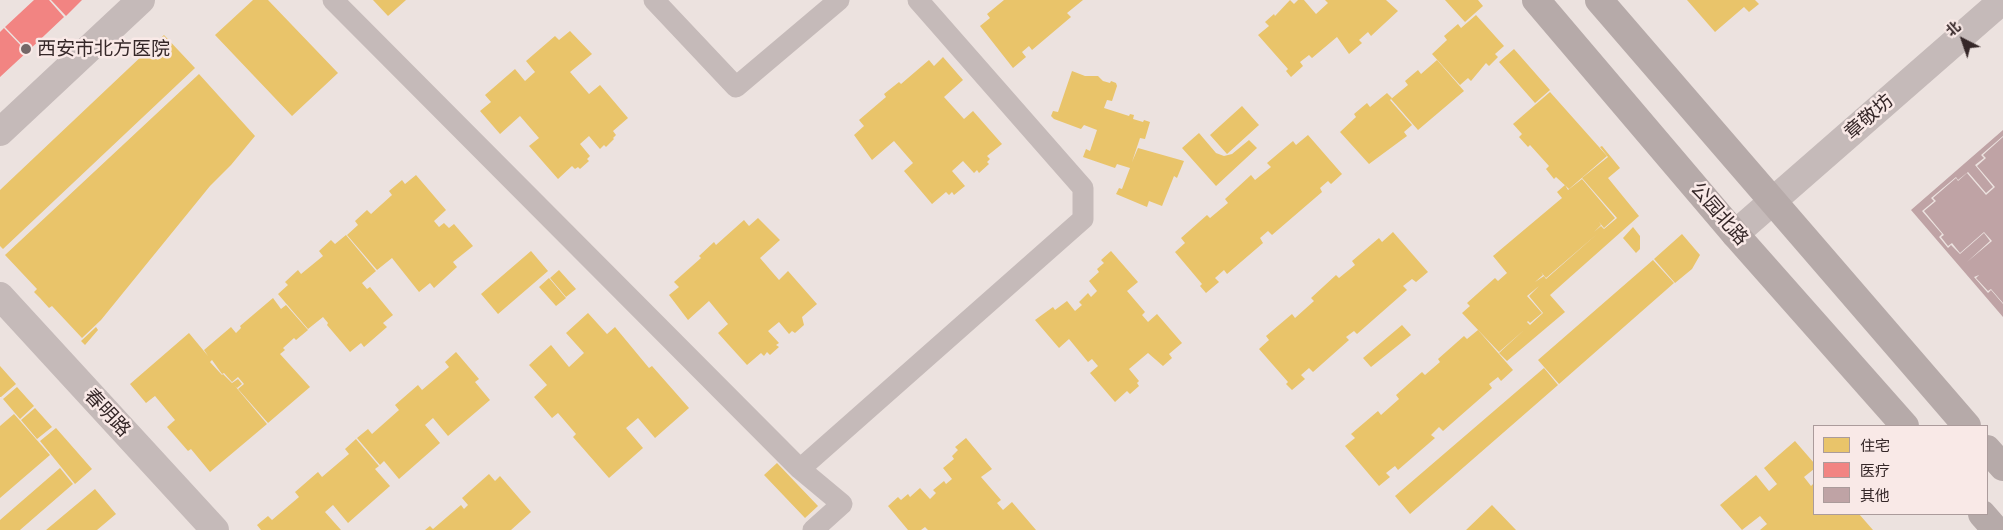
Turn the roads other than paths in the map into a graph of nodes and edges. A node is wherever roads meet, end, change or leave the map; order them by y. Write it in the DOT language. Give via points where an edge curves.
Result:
graph roads {
  1 [pos="141,0"];
  2 [pos="333,0"];
  3 [pos="654,0"];
  4 [pos="839,0"];
  5 [pos="918,0"];
  6 [pos="1536,0"];
  7 [pos="1599,0"];
  8 [pos="2003,0"];
  9 [pos="0,132"];
  10 [pos="1771,202"];
  11 [pos="1735,234"];
  12 [pos="0,296"];
  13 [pos="1904,425"];
  14 [pos="1966,425"];
  15 [pos="1988,450"];
  16 [pos="800,468"];
  17 [pos="2003,468"];
  18 [pos="1983,515"];
  19 [pos="215,530"];
  20 [pos="813,530"];
  21 [pos="1996,530"];
  1 -- 9 [label="street"];
  2 -- 16 [label="street"];
  3 -- 4 [label="street" via="736,87"];
  5 -- 16 [label="street" via="1083,188 1083,219"];
  6 -- 11 [label="main road, 公园北路"];
  7 -- 10 [label="main road"];
  8 -- 10 [label="street, 章敬坊"];
  10 -- 11 [label="street, 章敬坊"];
  10 -- 14 [label="main road"];
  11 -- 13 [label="main road, 公园北路"];
  12 -- 19 [label="street, 春明路"];
  15 -- 17 [label="main road"];
  16 -- 20 [label="street" via="842,504"];
  18 -- 21 [label="main road"];
}
